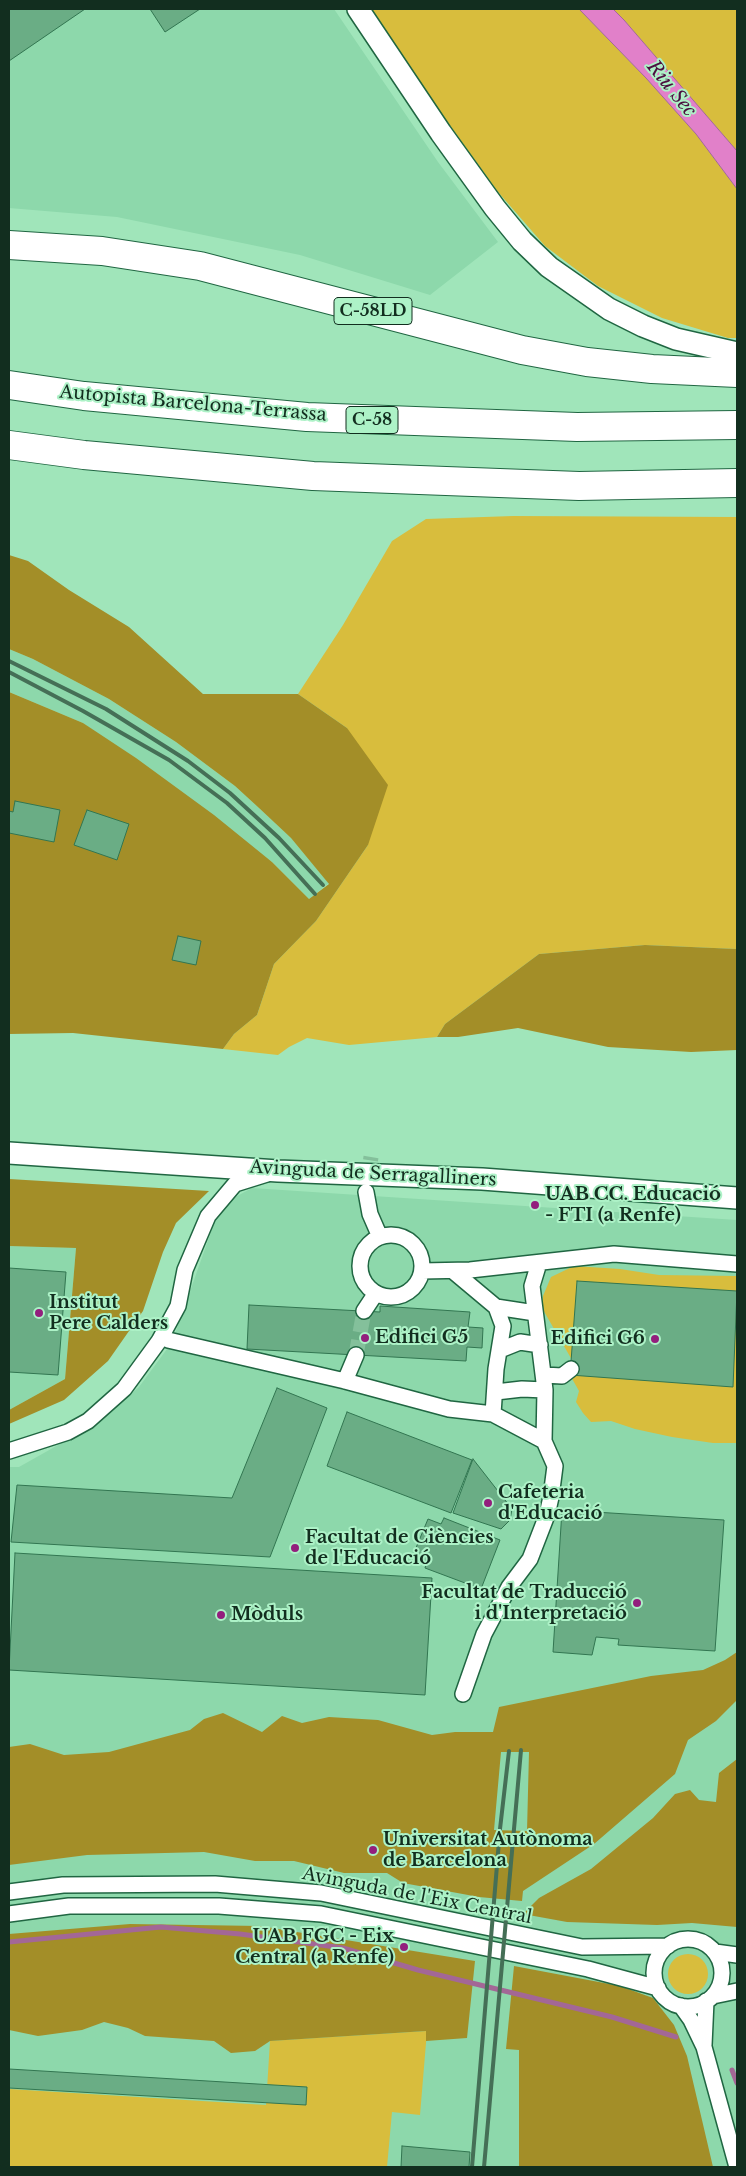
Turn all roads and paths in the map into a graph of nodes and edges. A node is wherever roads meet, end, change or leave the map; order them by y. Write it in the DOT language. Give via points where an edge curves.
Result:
graph roads {
  1 [pos="358,9"];
  2 [pos="9,245"];
  3 [pos="737,353"];
  4 [pos="737,373"];
  5 [pos="9,384"];
  6 [pos="737,425"];
  7 [pos="9,445"];
  8 [pos="737,483"];
  9 [pos="9,1152"];
  10 [pos="278,1171"];
  11 [pos="366,1192"];
  12 [pos="737,1198"];
  13 [pos="380,1238"];
  14 [pos="539,1262"];
  15 [pos="737,1264"];
  16 [pos="422,1271"];
  17 [pos="452,1271"];
  18 [pos="376,1293"];
  19 [pos="496,1308"];
  20 [pos="364,1311"];
  21 [pos="535,1313"];
  22 [pos="168,1340"];
  23 [pos="540,1345"];
  24 [pos="500,1350"];
  25 [pos="356,1355"];
  26 [pos="571,1369"];
  27 [pos="345,1381"];
  28 [pos="544,1383"];
  29 [pos="496,1392"];
  30 [pos="493,1414"];
  31 [pos="544,1441"];
  32 [pos="9,1450"];
  33 [pos="463,1694"];
  34 [pos="9,1892"];
  35 [pos="9,1914"];
  36 [pos="668,1946"];
  37 [pos="715,1952"];
  38 [pos="737,1955"];
  39 [pos="658,1988"];
  40 [pos="737,1991"];
  41 [pos="710,1999"];
  42 [pos="681,2006"];
  43 [pos="704,2047"];
  44 [pos="737,2167"];
  1 -- 3 [label="street" via="495,208 549,267 609,309 643,326 676,339"];
  2 -- 4 [label="highway, C-58LD" via="102,250 200,266 522,350 587,362"];
  5 -- 6 [label="highway, Autopista Barcelona-Terrassa / C-58" via="84,396 307,417 577,427"];
  7 -- 8 [label="highway" via="313,476 569,486"];
  9 -- 10 [label="street, Avinguda de Serragalliners"];
  10 -- 12 [label="street, Avinguda de Serragalliners" via="482,1179"];
  10 -- 32 [label="street" via="235,1184 208,1216 185,1270 178,1306 159,1341 124,1389 88,1421 68,1432"];
  11 -- 13 [label="street, Avinguda de Serragalliners" via="370,1214"];
  13 -- 16 [label="street" via="398,1236 407,1239 420,1253"];
  13 -- 18 [label="street" via="365,1250 361,1259 363,1279"];
  14 -- 15 [label="street" via="614,1254"];
  14 -- 17 [label="street"];
  14 -- 21 [label="street" via="532,1286"];
  16 -- 17 [label="street"];
  16 -- 18 [label="street" via="419,1281 405,1294 385,1297"];
  17 -- 19 [label="street"];
  18 -- 20 [label="street"];
  19 -- 21 [label="street"];
  19 -- 24 [label="street" via="503,1326"];
  21 -- 23 [label="street"];
  22 -- 27 [label="street"];
  23 -- 24 [label="street" via="520,1342"];
  23 -- 28 [label="street"];
  24 -- 29 [label="street"];
  25 -- 27 [label="street"];
  26 -- 28 [label="street"];
  27 -- 30 [label="street" via="449,1409"];
  28 -- 29 [label="street"];
  28 -- 31 [label="street"];
  29 -- 30 [label="street"];
  30 -- 31 [label="street"];
  31 -- 33 [label="street" via="555,1466 547,1515 530,1559 509,1587 484,1634"];
  34 -- 36 [label="street, Avinguda de l'Eix Central" via="63,1885 215,1884 321,1892 582,1948"];
  35 -- 39 [label="street, Avinguda de l'Eix Central" via="69,1906 219,1906 321,1914 588,1968"];
  36 -- 37 [label="street" via="691,1939 706,1944"];
  36 -- 39 [label="street" via="656,1965"];
  37 -- 38 [label="street"];
  37 -- 41 [label="street" via="722,1974 720,1986"];
  39 -- 42 [label="street" via="666,1998"];
  40 -- 41 [label="street"];
  41 -- 42 [label="street" via="694,2006"];
  41 -- 43 [label="street"];
  42 -- 43 [label="street"];
  43 -- 44 [label="street"];
}
